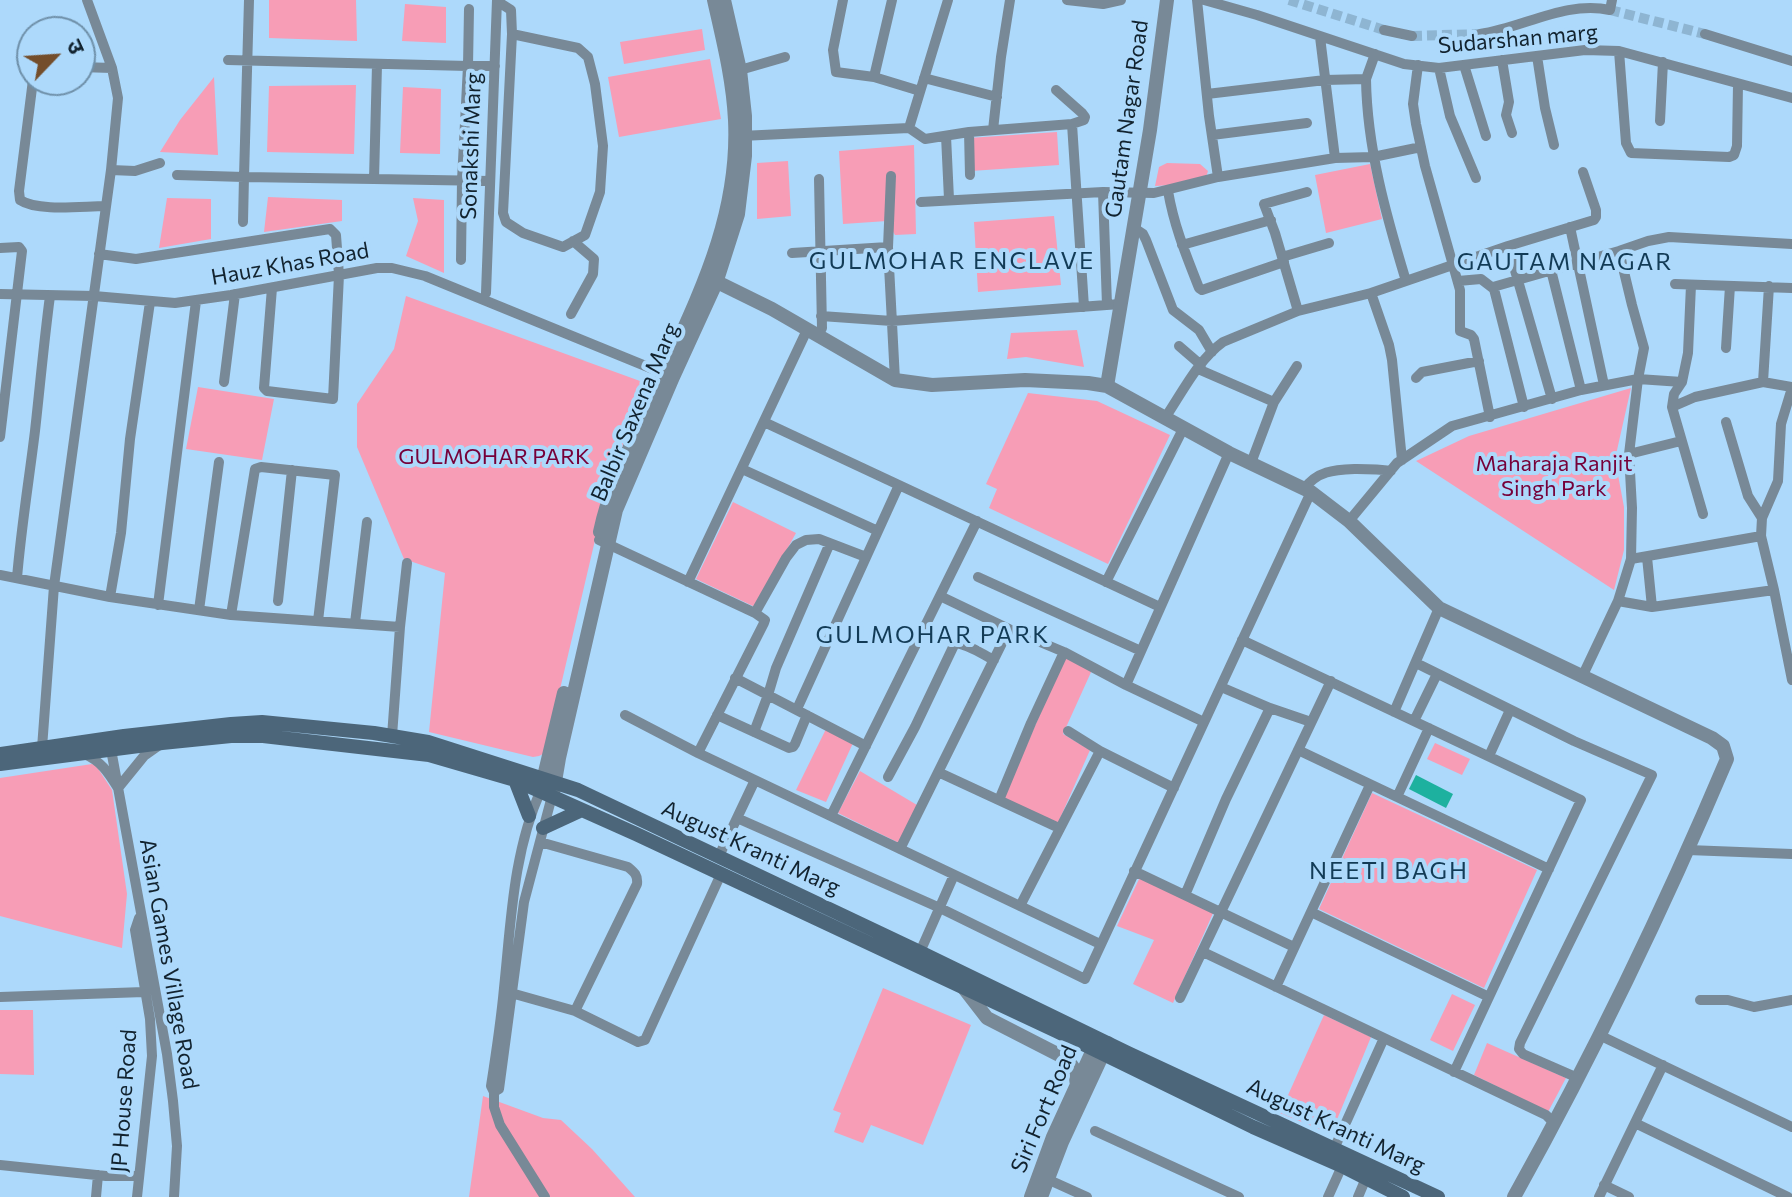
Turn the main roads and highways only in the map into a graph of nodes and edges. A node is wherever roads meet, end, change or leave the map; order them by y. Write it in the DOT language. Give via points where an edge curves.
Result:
graph roads {
  1 [pos="110,743"];
  2 [pos="0,754"];
  3 [pos="0,764"];
  4 [pos="515,780"];
  5 [pos="548,787"];
  6 [pos="582,810"];
  7 [pos="529,816"];
  8 [pos="541,835"];
  9 [pos="1101,1046"];
  10 [pos="1403,1197"];
  11 [pos="1438,1197"];
  1 -- 2 [label="main road, August Kranti Marg"];
  1 -- 3 [label="main road, August Kranti Marg" via="82,753"];
  1 -- 4 [label="main road, August Kranti Marg" via="285,737 429,755"];
  1 -- 5 [label="main road, August Kranti Marg" via="231,724 316,726 428,742"];
  4 -- 5 [label="main road, August Kranti Marg"];
  4 -- 7 [label="main road"];
  5 -- 6 [label="main road, August Kranti Marg"];
  5 -- 9 [label="main road, August Kranti Marg" via="578,790 719,856"];
  6 -- 8 [label="main road"];
  6 -- 9 [label="main road, August Kranti Marg"];
  9 -- 10 [label="main road, August Kranti Marg" via="1253,1127"];
  9 -- 11 [label="main road, August Kranti Marg"];
}
